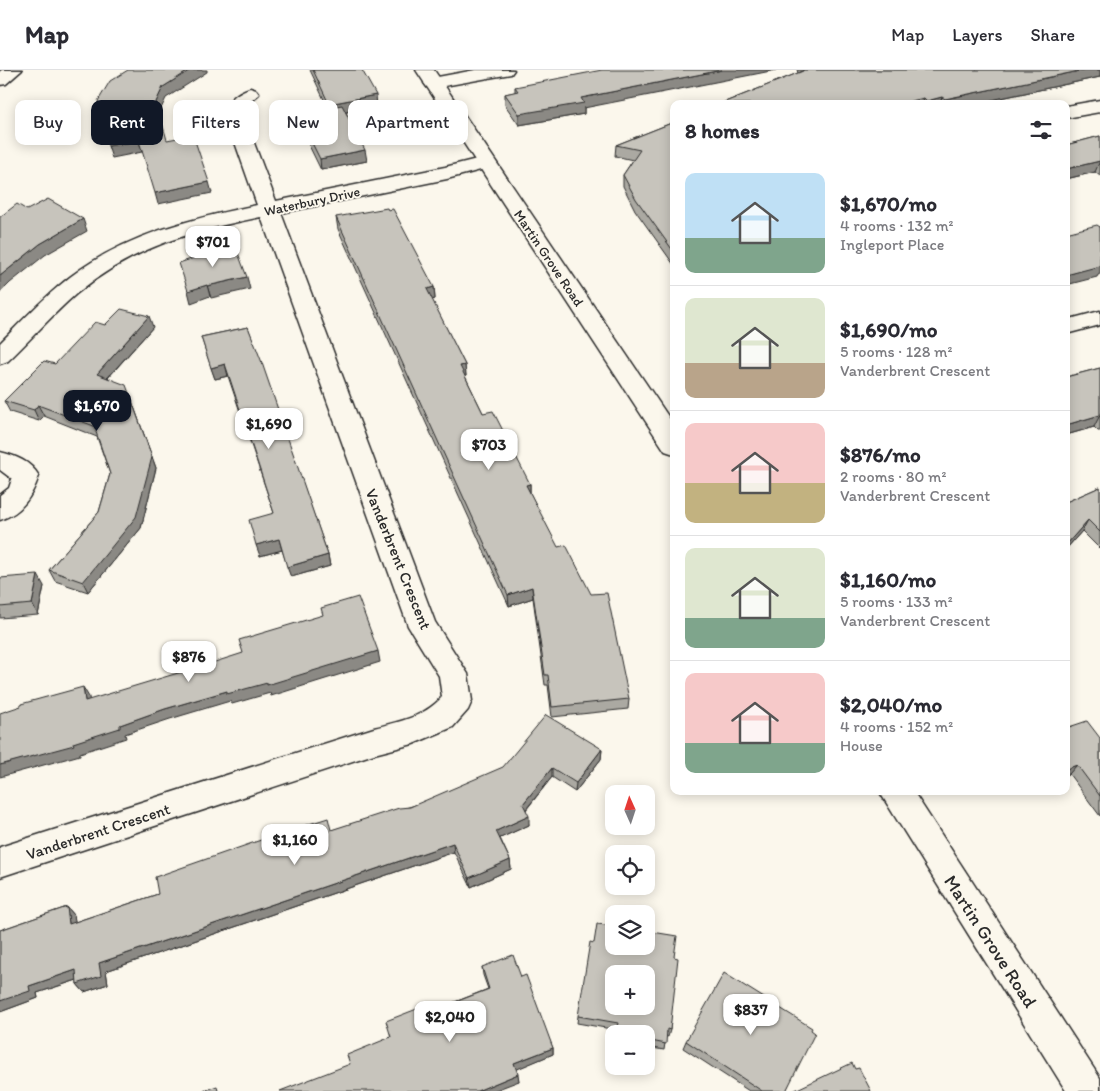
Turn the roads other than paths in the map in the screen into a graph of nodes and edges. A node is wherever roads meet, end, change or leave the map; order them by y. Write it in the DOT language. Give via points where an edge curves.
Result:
graph roads {
  1 [pos="13,70"];
  2 [pos="505,70"];
  3 [pos="429,77"];
  4 [pos="0,80"];
  5 [pos="250,94"];
  6 [pos="1100,106"];
  7 [pos="1070,111"];
  8 [pos="485,163"];
  9 [pos="270,210"];
  10 [pos="1100,318"];
  11 [pos="1070,326"];
  12 [pos="0,356"];
  13 [pos="670,437"];
  14 [pos="0,461"];
  15 [pos="0,510"];
  16 [pos="898,795"];
  17 [pos="0,862"];
  18 [pos="1087,1091"];
  1 -- 4 [label="main road"];
  2 -- 3 [label="main road"];
  3 -- 8 [label="main road, Martin Grove Road"];
  5 -- 9 [label="main road, Vanderbrent Crescent" via="234,106 234,114"];
  6 -- 7 [label="main road"];
  8 -- 9 [label="main road, Waterbury Drive"];
  8 -- 13 [label="main road, Martin Grove Road"];
  9 -- 12 [label="main road, Waterbury Drive" via="172,231 117,256 78,282"];
  9 -- 17 [label="main road, Vanderbrent Crescent" via="422,626 453,674 457,701 442,718 413,731"];
  10 -- 11 [label="main road"];
  14 -- 15 [label="main road" via="11,464 26,476 20,493"];
  16 -- 18 [label="main road, Martin Grove Road"];
}
